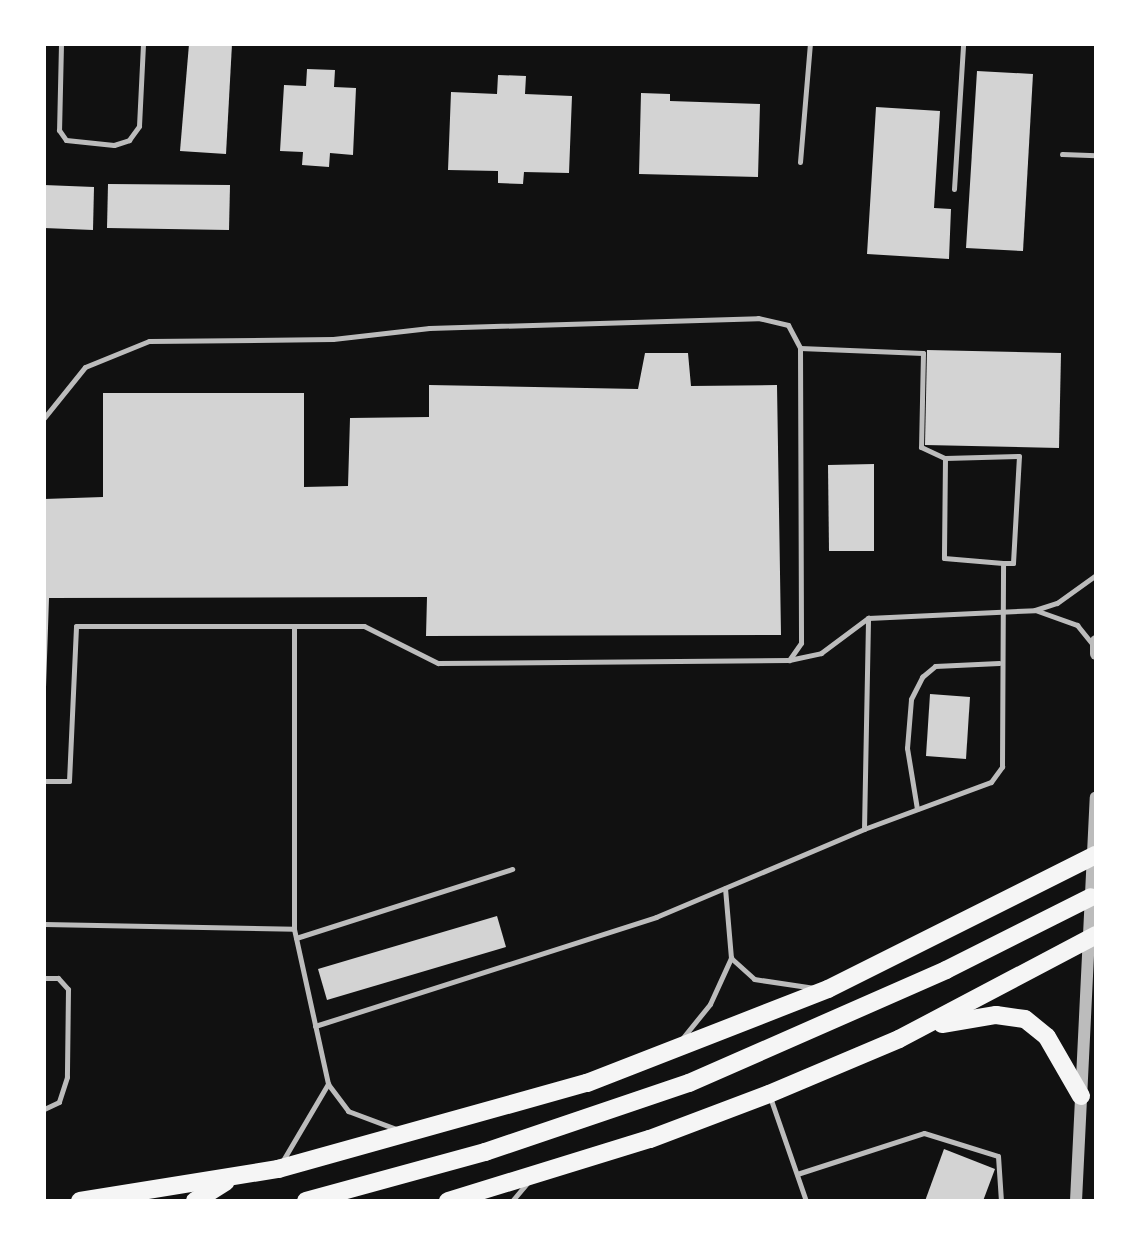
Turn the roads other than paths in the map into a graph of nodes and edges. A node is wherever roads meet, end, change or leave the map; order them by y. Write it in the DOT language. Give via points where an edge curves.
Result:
graph roads {
  1 [pos="61,44"];
  2 [pos="142,44"];
  3 [pos="810,44"];
  4 [pos="963,44"];
  5 [pos="1062,154"];
  6 [pos="1096,155"];
  7 [pos="800,162"];
  8 [pos="954,189"];
  9 [pos="800,348"];
  10 [pos="44,418"];
  11 [pos="945,458"];
  12 [pos="1003,563"];
  13 [pos="1096,575"];
  14 [pos="1001,610"];
  15 [pos="1035,610"];
  16 [pos="868,618"];
  17 [pos="294,626"];
  18 [pos="1096,641"];
  19 [pos="1096,651"];
  20 [pos="789,660"];
  21 [pos="999,663"];
  22 [pos="44,781"];
  23 [pos="1096,797"];
  24 [pos="917,809"];
  25 [pos="863,830"];
  26 [pos="1094,856"];
  27 [pos="512,869"];
  28 [pos="725,888"];
  29 [pos="1091,897"];
  30 [pos="44,924"];
  31 [pos="294,929"];
  32 [pos="1093,937"];
  33 [pos="296,938"];
  34 [pos="731,958"];
  35 [pos="44,978"];
  36 [pos="828,989"];
  37 [pos="316,1026"];
  38 [pos="925,1026"];
  39 [pos="667,1056"];
  40 [pos="328,1084"];
  41 [pos="769,1094"];
  42 [pos="1081,1096"];
  43 [pos="44,1109"];
  44 [pos="414,1135"];
  45 [pos="278,1169"];
  46 [pos="797,1174"];
  47 [pos="534,1177"];
  48 [pos="231,1178"];
  49 [pos="80,1201"];
  50 [pos="195,1201"];
  51 [pos="306,1201"];
  52 [pos="448,1201"];
  53 [pos="512,1201"];
  54 [pos="806,1201"];
  55 [pos="1001,1201"];
  56 [pos="1076,1201"];
  1 -- 2 [label="lane" via="59,130 65,140 114,145 129,140 139,126"];
  3 -- 7 [label="lane"];
  4 -- 8 [label="lane"];
  5 -- 6 [label="lane"];
  9 -- 10 [label="lane" via="788,325 758,318 429,328 333,339 149,341 85,367"];
  9 -- 11 [label="lane" via="923,353 921,447"];
  9 -- 20 [label="lane" via="801,643"];
  11 -- 12 [label="lane" via="944,558"];
  11 -- 12 [label="lane" via="1019,456 1013,563"];
  12 -- 14 [label="lane"];
  13 -- 15 [label="lane" via="1057,603"];
  14 -- 15 [label="lane"];
  14 -- 16 [label="lane"];
  14 -- 21 [label="lane"];
  15 -- 19 [label="lane" via="1077,625"];
  16 -- 20 [label="lane" via="821,653"];
  16 -- 25 [label="lane"];
  17 -- 20 [label="lane" via="364,626 438,663"];
  17 -- 22 [label="lane" via="76,626 69,781"];
  17 -- 31 [label="lane"];
  18 -- 19 [label="street"];
  21 -- 24 [label="lane" via="1002,766 991,782"];
  21 -- 24 [label="lane" via="935,666 922,677 911,699 907,748"];
  23 -- 26 [label="street"];
  24 -- 25 [label="lane"];
  25 -- 28 [label="lane"];
  26 -- 29 [label="street"];
  26 -- 36 [label="main road"];
  27 -- 33 [label="lane"];
  28 -- 34 [label="lane"];
  28 -- 37 [label="lane"];
  29 -- 32 [label="street"];
  29 -- 51 [label="main road" via="946,970 689,1083 485,1152"];
  30 -- 31 [label="lane"];
  31 -- 33 [label="lane"];
  32 -- 38 [label="main road"];
  32 -- 42 [label="street"];
  33 -- 37 [label="lane"];
  34 -- 36 [label="lane" via="754,979"];
  34 -- 39 [label="lane" via="710,1004"];
  35 -- 43 [label="lane" via="58,978 68,989 67,1077 59,1102"];
  36 -- 39 [label="main road"];
  37 -- 40 [label="lane"];
  38 -- 41 [label="main road"];
  38 -- 42 [label="main road" via="996,1015 1025,1019 1046,1037"];
  39 -- 44 [label="main road"];
  40 -- 44 [label="lane" via="348,1111"];
  40 -- 45 [label="lane"];
  41 -- 46 [label="lane"];
  41 -- 47 [label="main road"];
  42 -- 56 [label="street"];
  44 -- 45 [label="main road"];
  45 -- 48 [label="main road"];
  46 -- 54 [label="lane"];
  46 -- 55 [label="lane" via="924,1133 998,1156"];
  47 -- 52 [label="main road"];
  47 -- 53 [label="lane"];
  48 -- 49 [label="main road"];
  48 -- 50 [label="main road"];
}
